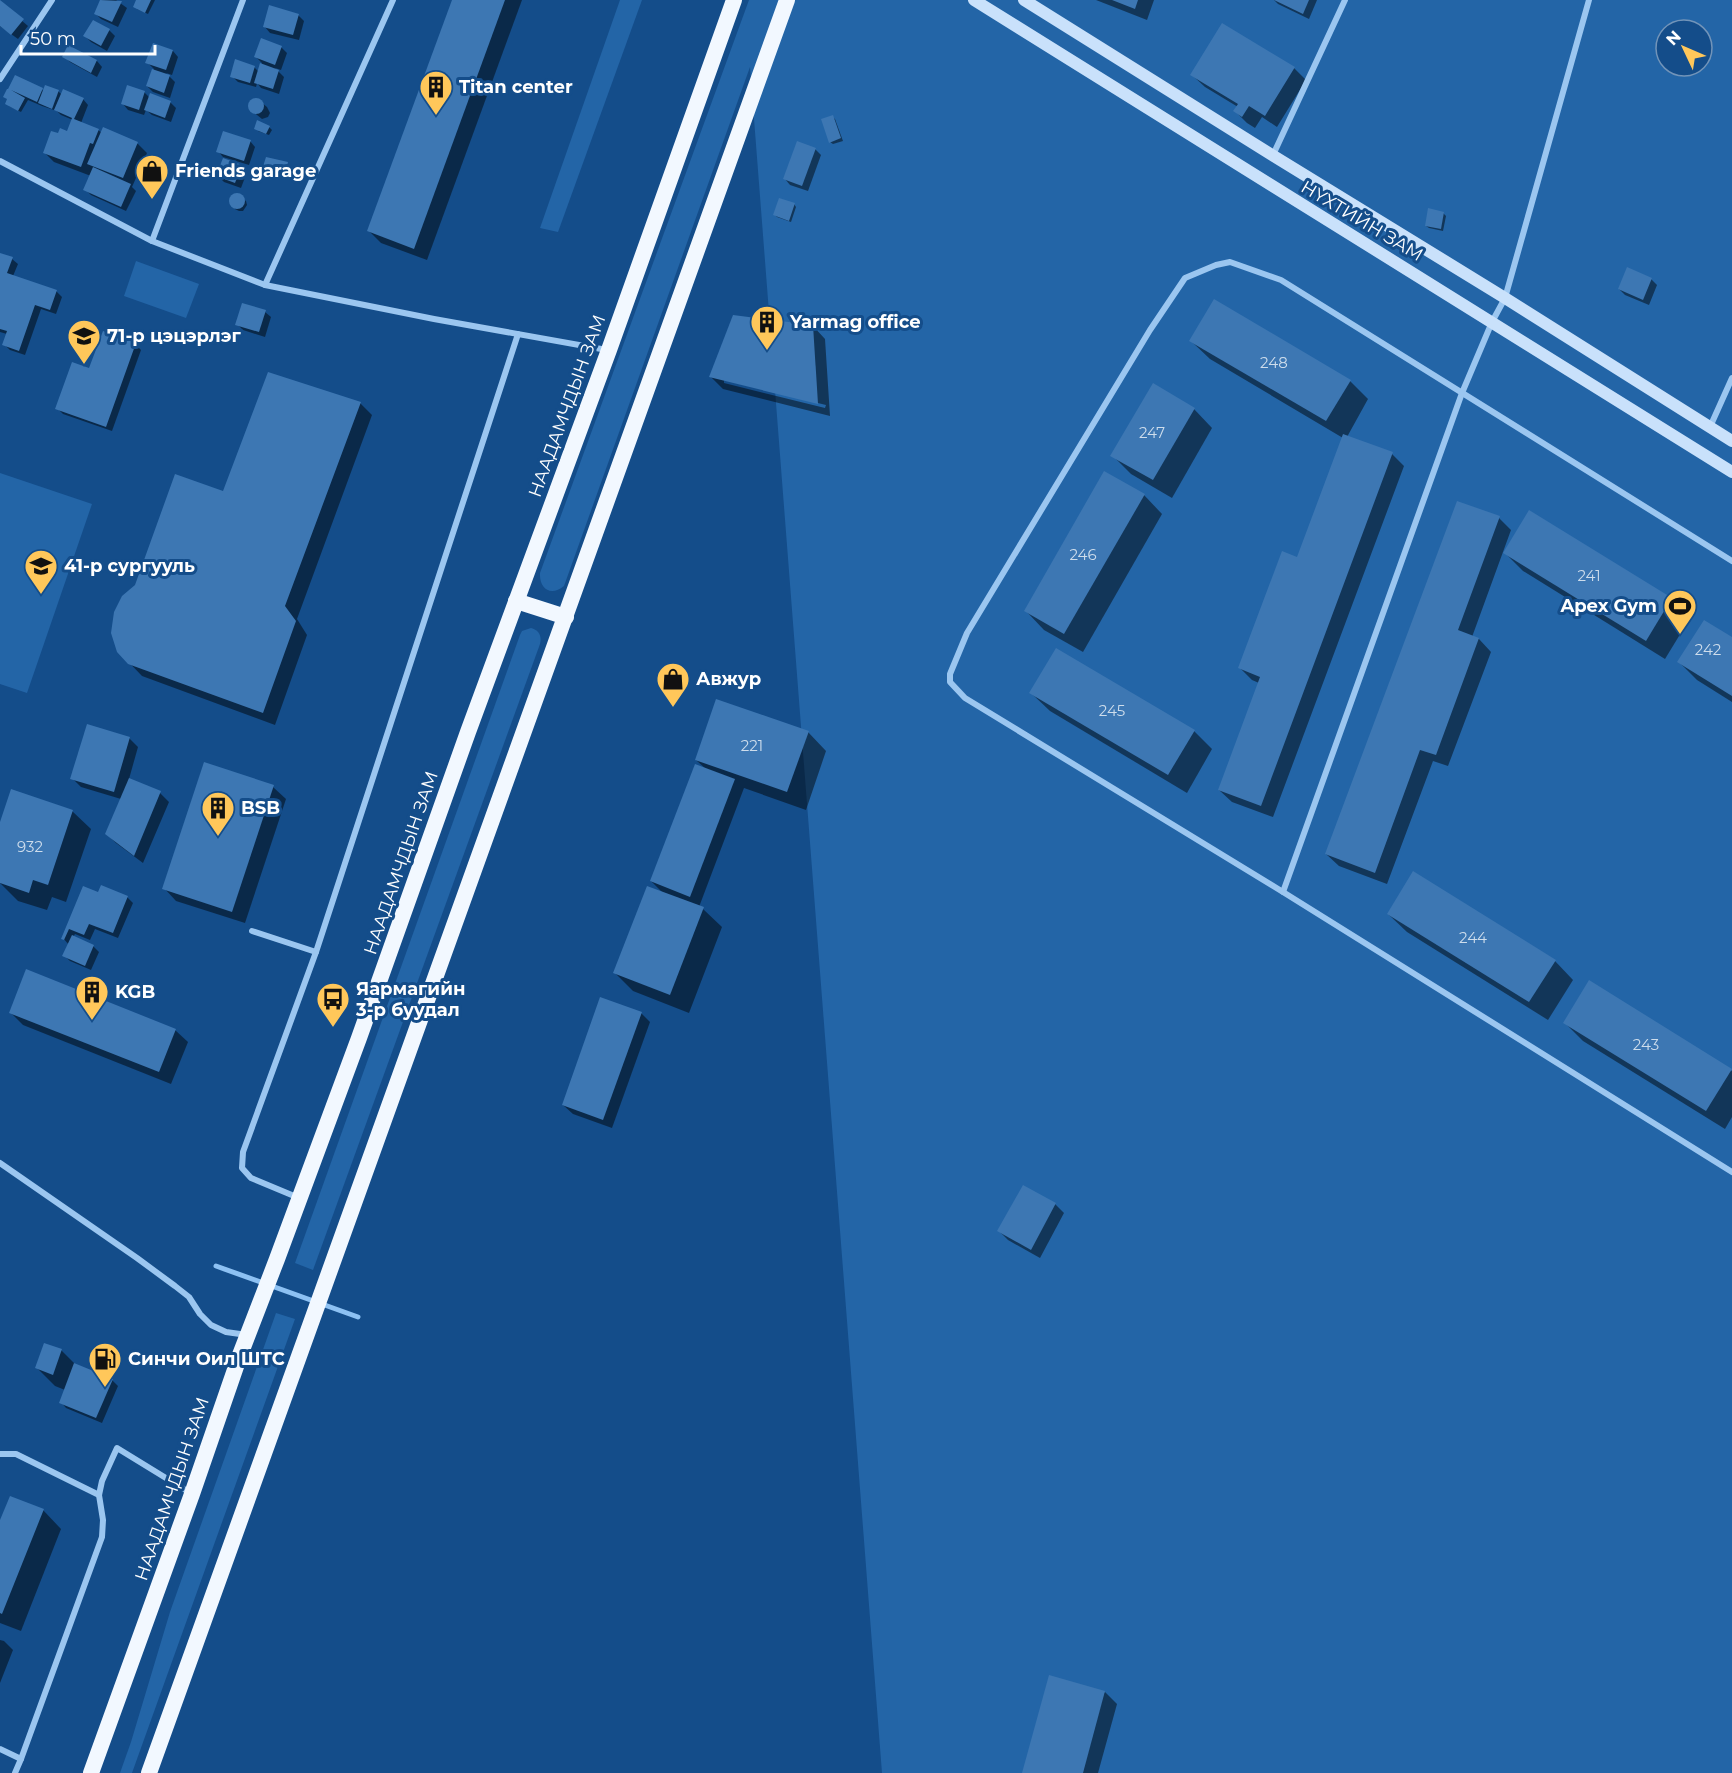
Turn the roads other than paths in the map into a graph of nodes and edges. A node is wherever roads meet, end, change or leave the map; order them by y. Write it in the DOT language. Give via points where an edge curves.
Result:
graph roads {
  1 [pos="52,0"];
  2 [pos="243,0"];
  3 [pos="393,0"];
  4 [pos="735,0"];
  5 [pos="787,0"];
  6 [pos="974,0"];
  7 [pos="1024,0"];
  8 [pos="1346,0"];
  9 [pos="1588,0"];
  10 [pos="0,79"];
  11 [pos="1272,156"];
  12 [pos="0,161"];
  13 [pos="152,240"];
  14 [pos="265,285"];
  15 [pos="1505,298"];
  16 [pos="1492,322"];
  17 [pos="518,334"];
  18 [pos="609,350"];
  19 [pos="1732,378"];
  20 [pos="1462,393"];
  21 [pos="1710,427"];
  22 [pos="1732,441"];
  23 [pos="1732,472"];
  24 [pos="1732,561"];
  25 [pos="516,601"];
  26 [pos="566,617"];
  27 [pos="1283,891"];
  28 [pos="252,931"];
  29 [pos="316,952"];
  30 [pos="0,1163"];
  31 [pos="1732,1172"];
  32 [pos="300,1198"];
  33 [pos="248,1335"];
  34 [pos="0,1454"];
  35 [pos="192,1494"];
  36 [pos="99,1495"];
  37 [pos="0,1749"];
  38 [pos="21,1759"];
  39 [pos="15,1773"];
  40 [pos="91,1773"];
  41 [pos="149,1773"];
  1 -- 10 [label="street"];
  2 -- 13 [label="street"];
  3 -- 14 [label="street"];
  4 -- 18 [label="highway, НААДАМЧДЫН ЗАМ"];
  5 -- 26 [label="highway"];
  6 -- 16 [label="main road, НҮХТИЙН ЗАМ"];
  7 -- 11 [label="main road, НҮХТИЙН ЗАМ"];
  8 -- 11 [label="street"];
  9 -- 15 [label="street"];
  11 -- 15 [label="main road, НҮХТИЙН ЗАМ"];
  12 -- 13 [label="street"];
  13 -- 14 [label="street"];
  14 -- 17 [label="street"];
  15 -- 16 [label="street"];
  15 -- 21 [label="main road, НҮХТИЙН ЗАМ"];
  16 -- 20 [label="street"];
  16 -- 23 [label="main road, НҮХТИЙН ЗАМ"];
  17 -- 18 [label="street"];
  17 -- 29 [label="street"];
  18 -- 25 [label="highway, НААДАМЧДЫН ЗАМ"];
  19 -- 21 [label="street"];
  20 -- 24 [label="street"];
  20 -- 27 [label="street"];
  20 -- 27 [label="street" via="1281,280 1230,262 1185,278 967,633 950,674 950,682 965,698"];
  21 -- 22 [label="main road, НҮХТИЙН ЗАМ"];
  25 -- 26 [label="highway"];
  25 -- 32 [label="highway, НААДАМЧДЫН ЗАМ"];
  26 -- 41 [label="highway"];
  27 -- 31 [label="street"];
  28 -- 29 [label="street"];
  29 -- 32 [label="street" via="243,1152 242,1168 251,1178"];
  30 -- 33 [label="street" via="175,1286 211,1325"];
  32 -- 33 [label="highway, НААДАМЧДЫН ЗАМ"];
  33 -- 35 [label="highway, НААДАМЧДЫН ЗАМ"];
  34 -- 36 [label="street" via="16,1454"];
  35 -- 36 [label="street" via="117,1448"];
  35 -- 40 [label="highway, НААДАМЧДЫН ЗАМ"];
  36 -- 38 [label="street" via="102,1537"];
  37 -- 38 [label="street"];
  38 -- 39 [label="street"];
}
